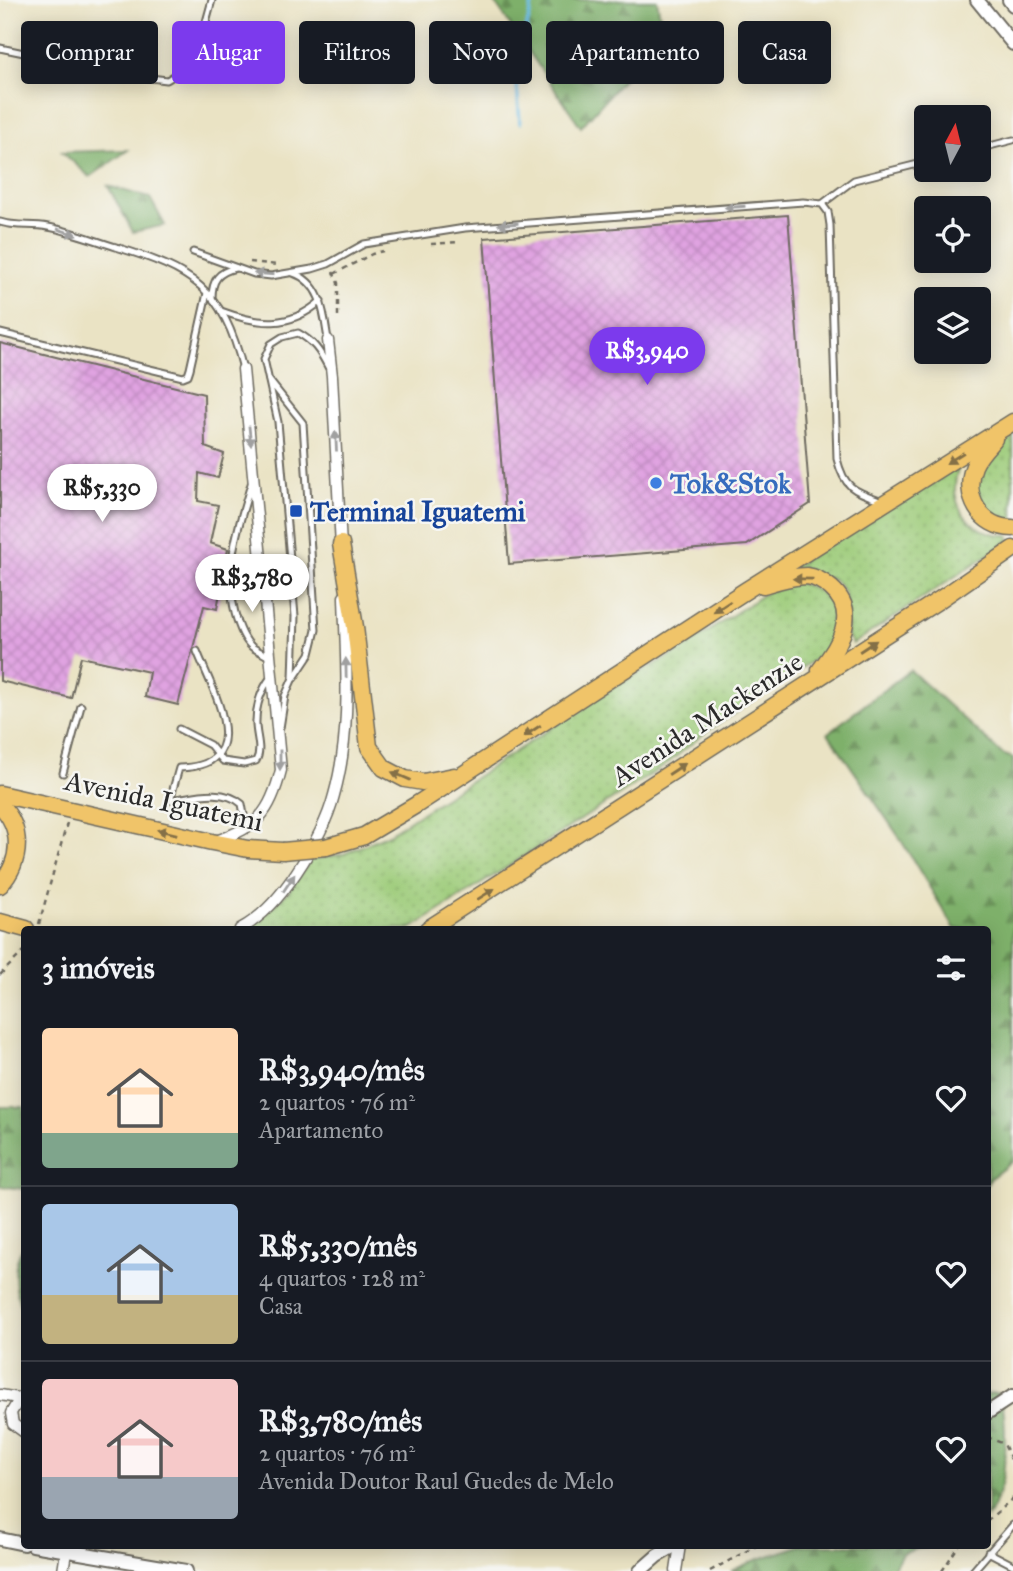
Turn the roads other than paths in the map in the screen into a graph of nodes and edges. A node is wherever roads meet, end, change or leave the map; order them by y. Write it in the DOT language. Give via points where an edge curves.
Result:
graph roads {
  1 [pos="212,0"];
  2 [pos="977,0"];
  3 [pos="1009,0"];
  4 [pos="1013,5"];
  5 [pos="1013,44"];
  6 [pos="0,48"];
  7 [pos="1013,140"];
  8 [pos="991,146"];
  9 [pos="914,165"];
  10 [pos="822,204"];
  11 [pos="0,222"];
  12 [pos="193,252"];
  13 [pos="236,268"];
  14 [pos="292,273"];
  15 [pos="209,296"];
  16 [pos="321,301"];
  17 [pos="221,311"];
  18 [pos="0,333"];
  19 [pos="328,340"];
  20 [pos="243,369"];
  21 [pos="332,376"];
  22 [pos="267,377"];
  23 [pos="1009,424"];
  24 [pos="254,474"];
  25 [pos="884,502"];
  26 [pos="1013,528"];
  27 [pos="341,544"];
  28 [pos="1013,550"];
  29 [pos="745,591"];
  30 [pos="197,652"];
  31 [pos="271,658"];
  32 [pos="273,674"];
  33 [pos="293,678"];
  34 [pos="810,683"];
  35 [pos="81,706"];
  36 [pos="179,729"];
  37 [pos="279,736"];
  38 [pos="217,754"];
  39 [pos="63,773"];
  40 [pos="467,773"];
  41 [pos="0,793"];
  42 [pos="0,805"];
  43 [pos="246,829"];
  44 [pos="212,842"];
  45 [pos="0,885"];
  46 [pos="0,922"];
  47 [pos="247,926"];
  48 [pos="433,926"];
  49 [pos="21,928"];
  50 [pos="0,1395"];
  51 [pos="1013,1396"];
  52 [pos="21,1398"];
  53 [pos="21,1401"];
  54 [pos="991,1410"];
  55 [pos="21,1430"];
  56 [pos="1013,1525"];
  57 [pos="0,1539"];
  58 [pos="21,1543"];
  59 [pos="67,1549"];
  60 [pos="72,1549"];
  61 [pos="670,1549"];
  62 [pos="678,1549"];
  63 [pos="991,1549"];
  64 [pos="991,1549"];
  65 [pos="988,1552"];
  66 [pos="1013,1565"];
  67 [pos="63,1571"];
  68 [pos="186,1571"];
  69 [pos="640,1571"];
  70 [pos="676,1571"];
  71 [pos="973,1571"];
  1 -- 6 [label="lane" via="198,51 183,71 167,80"];
  2 -- 5 [label="street"];
  3 -- 4 [label="street"];
  7 -- 8 [label="lane"];
  9 -- 10 [label="lane" via="853,180"];
  10 -- 14 [label="lane, one-way" via="465,228 364,244 328,264"];
  10 -- 25 [label="lane" via="830,225 842,478 854,489"];
  11 -- 15 [label="lane, one-way" via="53,228 144,256 176,268"];
  12 -- 13 [label="lane"];
  14 -- 13 [label="lane, one-way" via="271,276"];
  13 -- 15 [label="lane" via="214,280"];
  14 -- 16 [label="lane" via="309,281"];
  15 -- 17 [label="lane"];
  15 -- 18 [label="lane" via="188,375 183,377"];
  16 -- 17 [label="lane" via="302,315 271,322"];
  16 -- 19 [label="lane"];
  17 -- 20 [label="lane"];
  19 -- 21 [label="street"];
  20 -- 24 [label="street, one-way"];
  21 -- 22 [label="lane" via="319,349 298,333 271,344 264,359"];
  27 -- 21 [label="street, one-way"];
  22 -- 33 [label="lane" via="278,422 295,615"];
  22 -- 33 [label="lane" via="303,423 316,629 310,654"];
  23 -- 25 [label="main road, one-way"];
  23 -- 26 [label="main road" via="975,464 971,492 980,515 992,524"];
  24 -- 31 [label="street"];
  24 -- 31 [label="lane" via="234,537 230,593 238,625 251,645"];
  25 -- 29 [label="main road"];
  40 -- 27 [label="main road, one-way" via="423,782 405,779 384,768 369,747"];
  47 -- 27 [label="street, one-way" via="284,892 320,833 334,796 347,673"];
  34 -- 28 [label="main road, Avenida Mackenzie, one-way"];
  34 -- 29 [label="main road, one-way" via="845,632 846,616 837,593 823,581 807,576"];
  29 -- 40 [label="main road, one-way"];
  30 -- 38 [label="lane" via="226,734"];
  31 -- 32 [label="street"];
  32 -- 37 [label="street"];
  32 -- 38 [label="lane" via="256,714 258,759 247,764 227,763"];
  33 -- 37 [label="lane" via="285,696"];
  48 -- 34 [label="main road, Avenida Mackenzie, one-way"];
  35 -- 39 [label="lane"];
  36 -- 38 [label="lane" via="210,745"];
  37 -- 43 [label="street, one-way" via="281,770 270,806"];
  38 -- 43 [label="lane" via="206,764 179,768 170,800 230,796 242,804"];
  40 -- 44 [label="main road, Avenida Iguatemi, bridge" via="364,836 326,847 283,851"];
  44 -- 41 [label="main road, Avenida Iguatemi, one-way"];
  42 -- 45 [label="main road" via="17,831 17,848 15,864"];
  43 -- 44 [label="street"];
  46 -- 49 [label="main road"];
  50 -- 52 [label="street"];
  51 -- 54 [label="street"];
  53 -- 55 [label="street" via="11,1413 13,1424"];
  56 -- 63 [label="lane"];
  57 -- 58 [label="street"];
  59 -- 67 [label="street"];
  60 -- 68 [label="street"];
  61 -- 69 [label="street"];
  62 -- 70 [label="street"];
  64 -- 65 [label="lane"];
  65 -- 66 [label="lane"];
  65 -- 71 [label="lane"];
}
